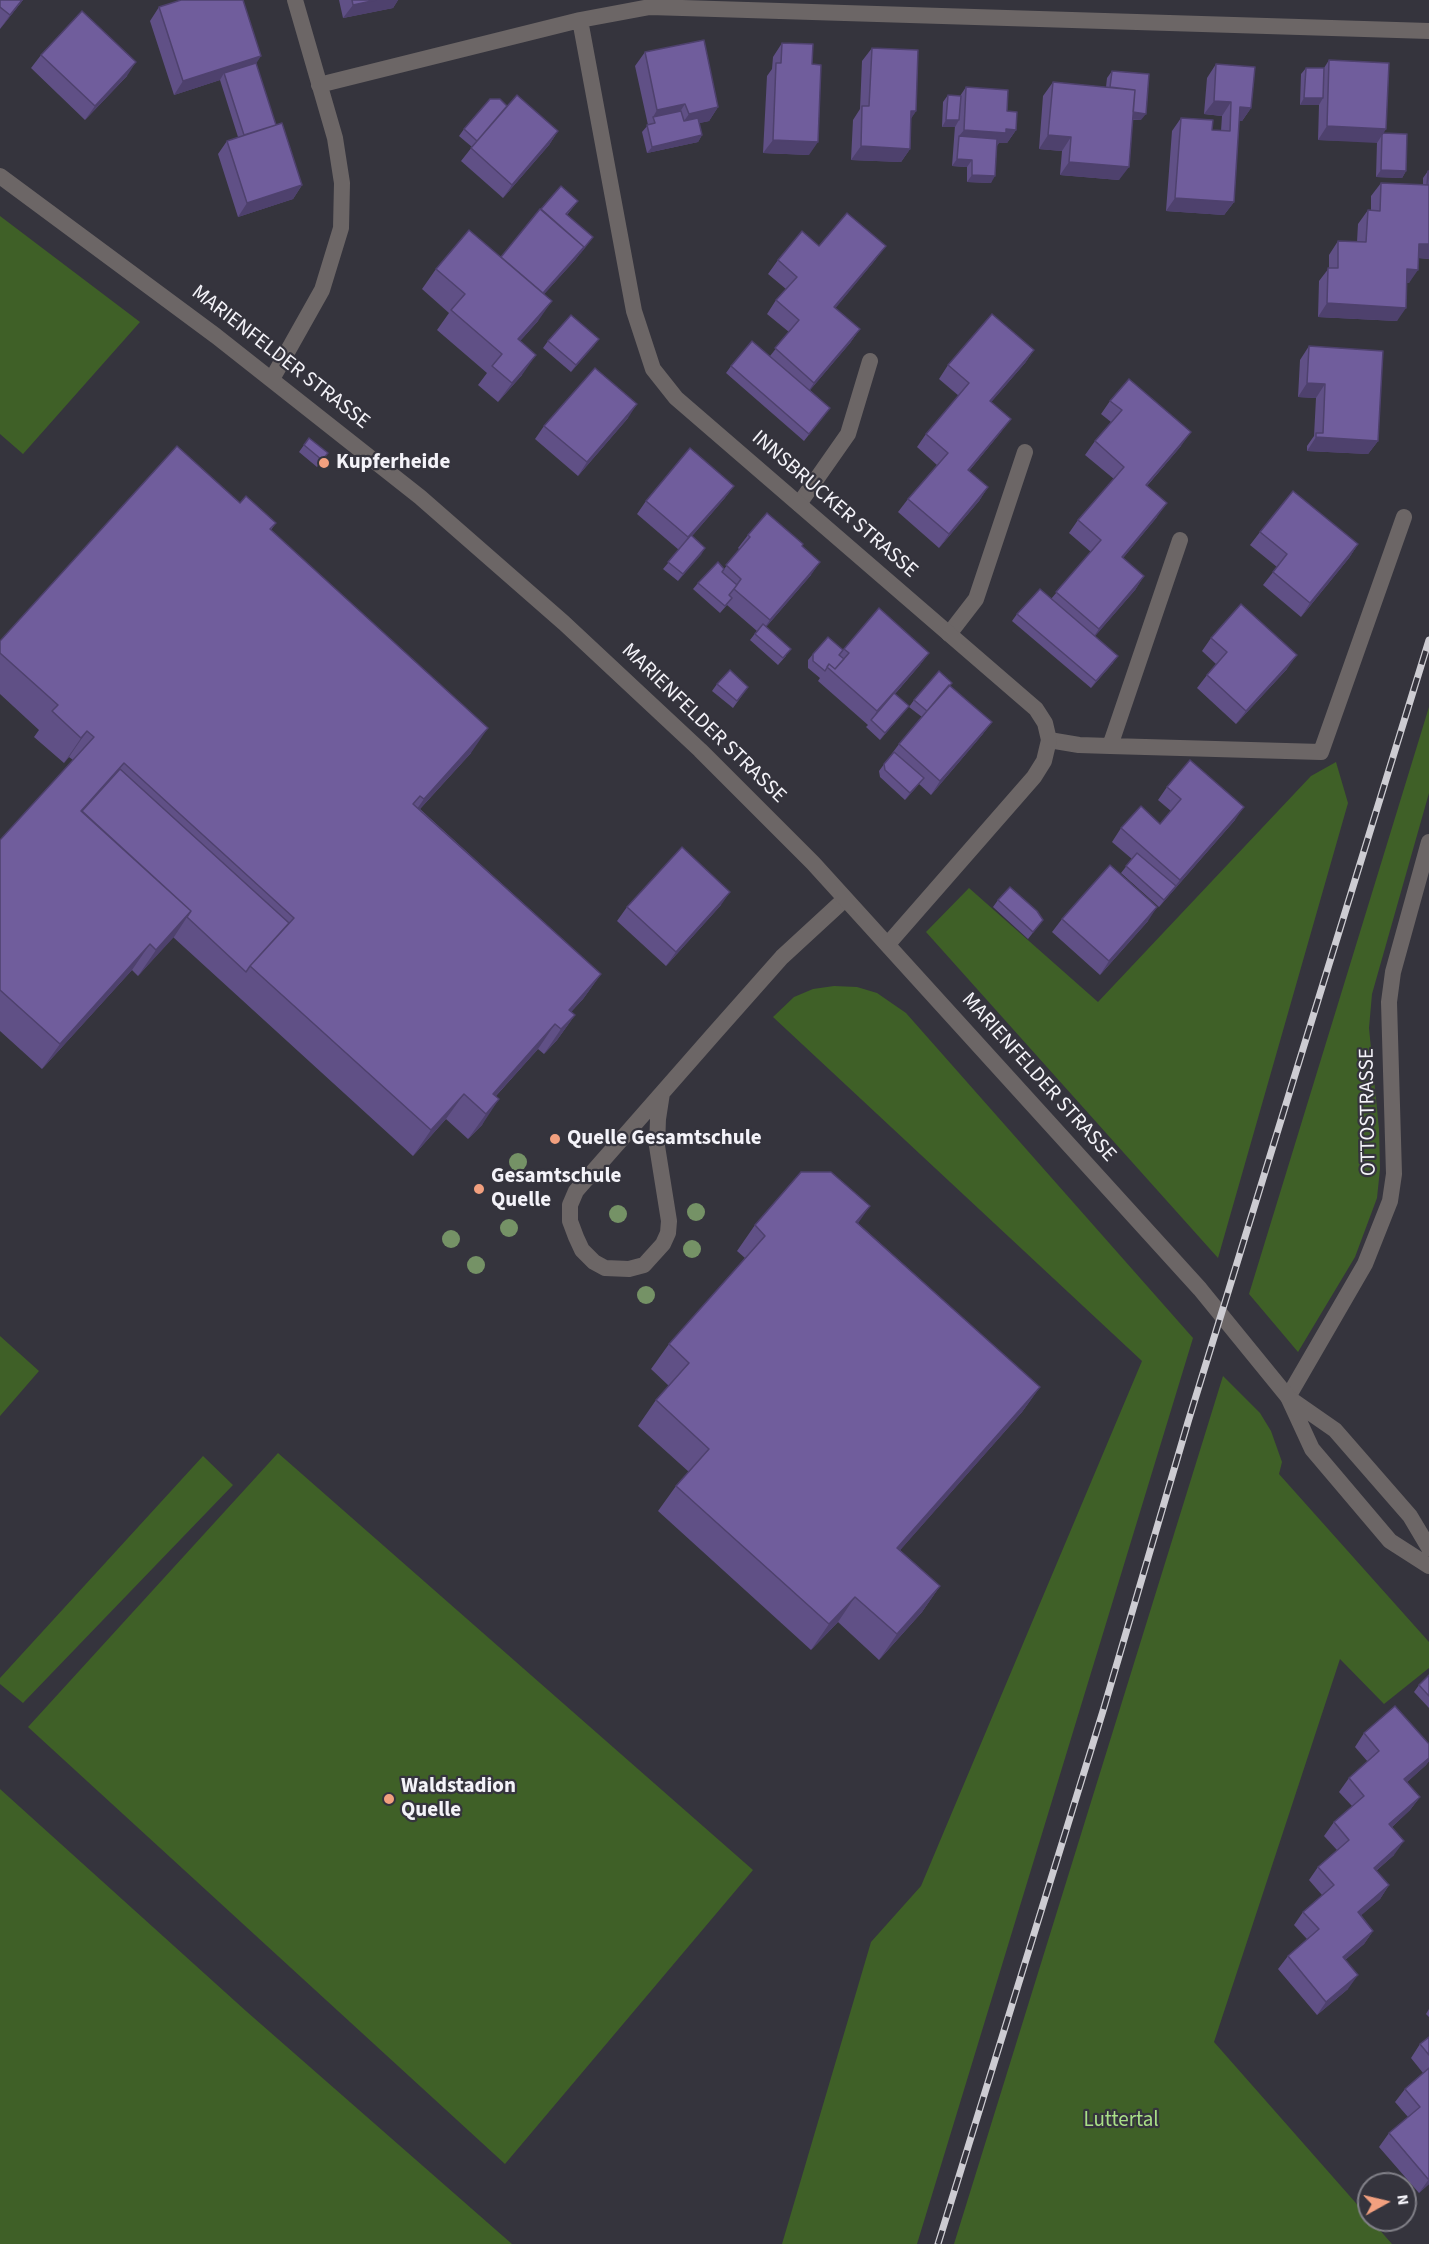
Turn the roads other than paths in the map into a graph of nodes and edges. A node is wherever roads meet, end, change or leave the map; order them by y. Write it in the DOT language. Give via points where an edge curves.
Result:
graph roads {
  1 [pos="295,0"];
  2 [pos="818,6"];
  3 [pos="580,20"];
  4 [pos="1429,32"];
  5 [pos="319,85"];
  6 [pos="0,176"];
  7 [pos="870,361"];
  8 [pos="272,379"];
  9 [pos="1025,452"];
  10 [pos="799,504"];
  11 [pos="1404,517"];
  12 [pos="1179,540"];
  13 [pos="949,634"];
  14 [pos="1049,740"];
  15 [pos="1110,746"];
  16 [pos="1429,842"];
  17 [pos="845,899"];
  18 [pos="888,944"];
  19 [pos="662,1093"];
  20 [pos="1288,1397"];
  21 [pos="1429,1548"];
  22 [pos="1429,1566"];
  1 -- 5 [label="street"];
  2 -- 3 [label="street" via="651,7"];
  2 -- 4 [label="street"];
  3 -- 5 [label="street"];
  3 -- 10 [label="street, INNSBRUCKER STRASSE" via="634,311 653,369 676,398"];
  5 -- 8 [label="street" via="335,138 342,183 341,228 322,290"];
  6 -- 8 [label="street, MARIENFELDER STRASSE"];
  7 -- 10 [label="street" via="848,434"];
  8 -- 17 [label="street, MARIENFELDER STRASSE" via="420,497 581,639 700,750"];
  9 -- 13 [label="street" via="976,598"];
  10 -- 13 [label="street, INNSBRUCKER STRASSE"];
  11 -- 15 [label="street" via="1321,752"];
  12 -- 15 [label="street"];
  13 -- 14 [label="street, INNSBRUCKER STRASSE" via="1036,708"];
  14 -- 15 [label="street"];
  14 -- 18 [label="street" via="1044,761 1034,777"];
  16 -- 20 [label="street, OTTOSTRASSE" via="1393,972 1389,1002 1394,1152 1390,1201 1365,1264"];
  17 -- 18 [label="street, MARIENFELDER STRASSE"];
  17 -- 19 [label="street" via="782,957"];
  18 -- 20 [label="street, MARIENFELDER STRASSE" via="1200,1289"];
  19 -- 19 [label="street" via="576,1191 570,1205 570,1221 582,1250 605,1268 630,1269 644,1264 668,1233 657,1146"];
  20 -- 21 [label="street, MARIENFELDER STRASSE" via="1335,1430 1410,1516"];
  20 -- 22 [label="street, MARIENFELDER STRASSE" via="1312,1449 1390,1541"];
}
